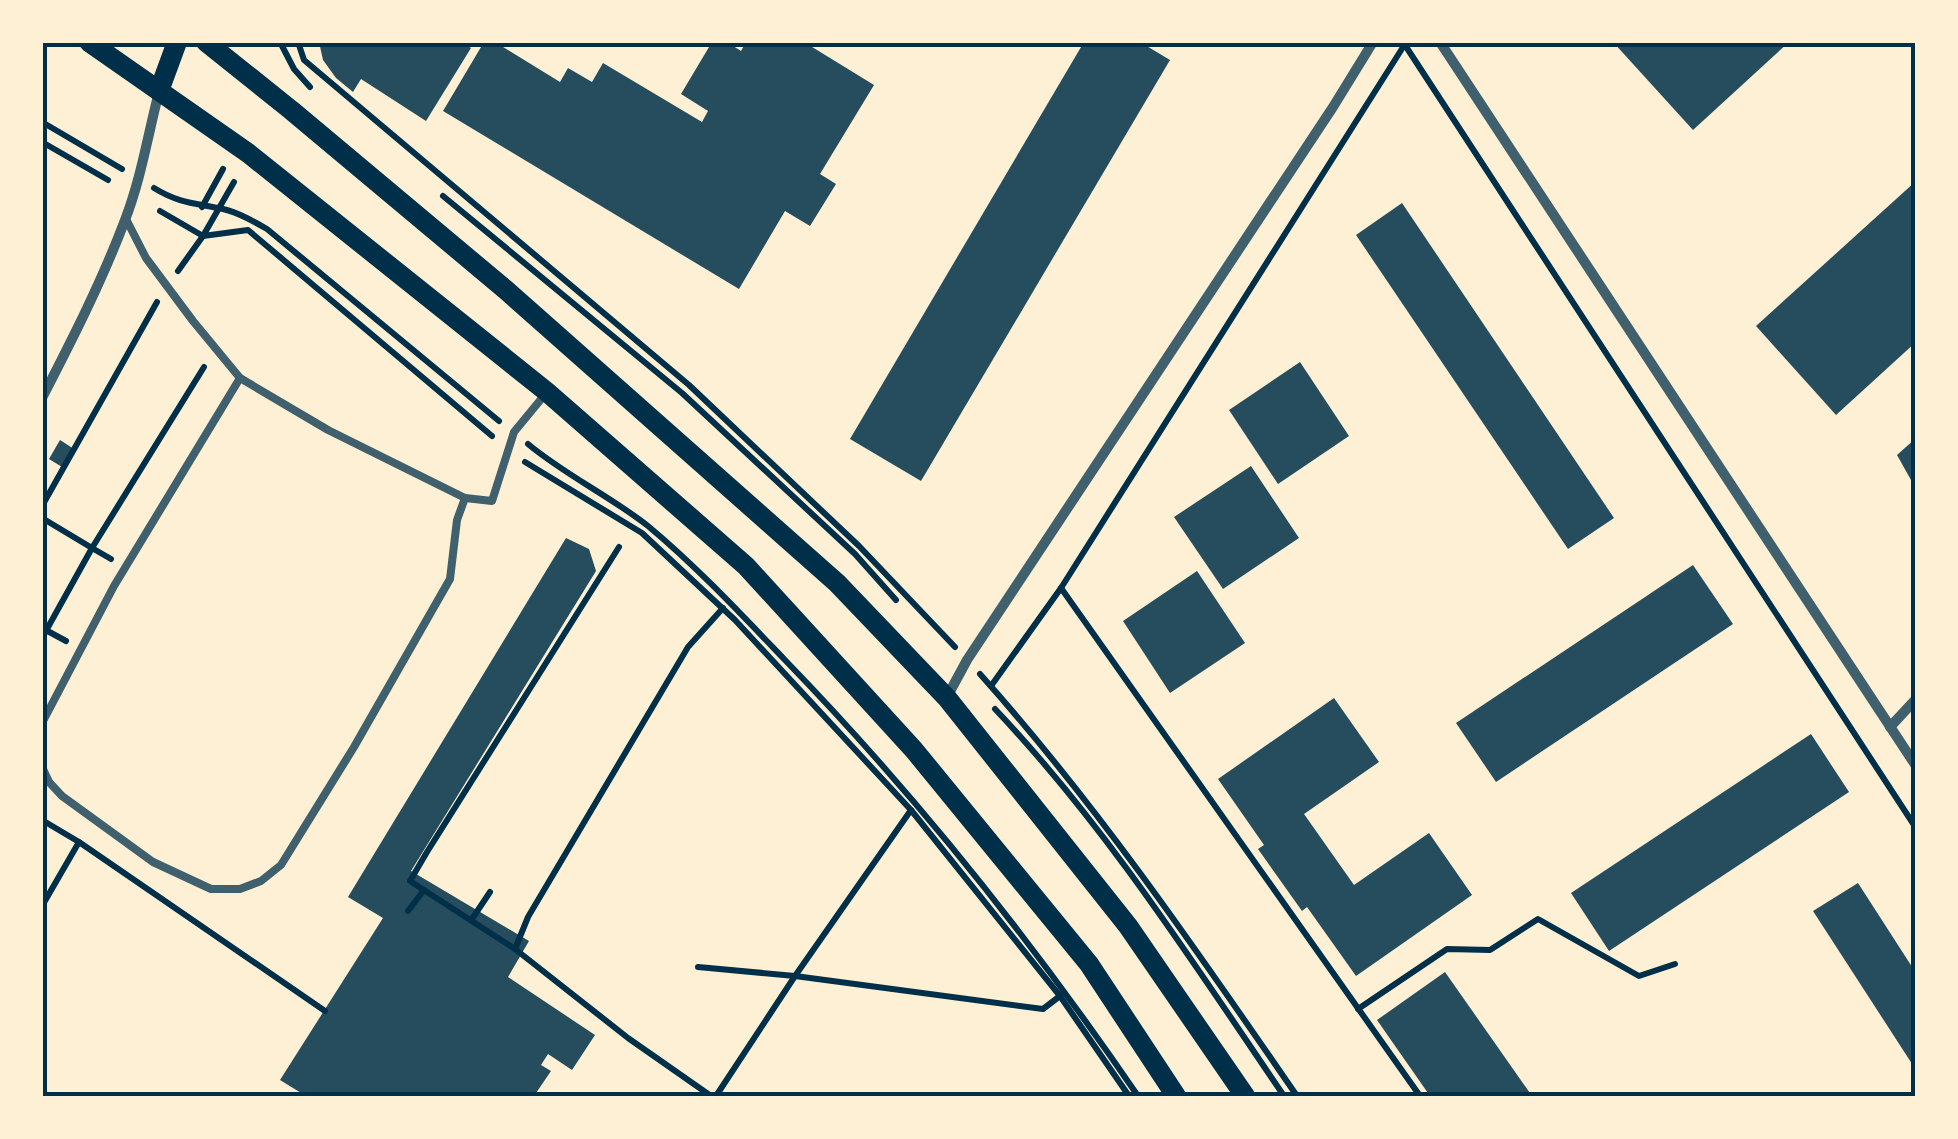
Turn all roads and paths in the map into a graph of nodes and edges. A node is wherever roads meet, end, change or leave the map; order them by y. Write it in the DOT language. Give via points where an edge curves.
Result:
graph roads {
  1 [pos="89,42"];
  2 [pos="177,42"];
  3 [pos="206,42"];
  4 [pos="298,42"];
  5 [pos="1373,42"];
  6 [pos="1440,42"];
  7 [pos="1404,43"];
  8 [pos="282,47"];
  9 [pos="274,56"];
  10 [pos="282,80"];
  11 [pos="159,90"];
  12 [pos="42,122"];
  13 [pos="42,142"];
  14 [pos="112,162"];
  15 [pos="220,176"];
  16 [pos="108,180"];
  17 [pos="234,182"];
  18 [pos="167,196"];
  19 [pos="202,207"];
  20 [pos="220,208"];
  21 [pos="160,211"];
  22 [pos="126,219"];
  23 [pos="203,236"];
  24 [pos="166,286"];
  25 [pos="215,349"];
  26 [pos="240,378"];
  27 [pos="547,392"];
  28 [pos="42,398"];
  29 [pos="514,432"];
  30 [pos="508,448"];
  31 [pos="465,498"];
  32 [pos="42,506"];
  33 [pos="42,518"];
  34 [pos="92,548"];
  35 [pos="620,548"];
  36 [pos="126,567"];
  37 [pos="1061,588"];
  38 [pos="722,608"];
  39 [pos="42,638"];
  40 [pos="990,686"];
  41 [pos="946,698"];
  42 [pos="1916,700"];
  43 [pos="42,723"];
  44 [pos="1890,726"];
  45 [pos="1916,766"];
  46 [pos="42,767"];
  47 [pos="911,810"];
  48 [pos="42,820"];
  49 [pos="1916,828"];
  50 [pos="80,842"];
  51 [pos="424,890"];
  52 [pos="490,892"];
  53 [pos="42,906"];
  54 [pos="408,911"];
  55 [pos="472,919"];
  56 [pos="515,949"];
  57 [pos="1675,964"];
  58 [pos="698,966"];
  59 [pos="795,976"];
  60 [pos="1063,994"];
  61 [pos="1358,1008"];
  62 [pos="325,1012"];
  63 [pos="714,1096"];
  64 [pos="1129,1096"];
  65 [pos="1138,1096"];
  66 [pos="1176,1096"];
  67 [pos="1245,1096"];
  68 [pos="1420,1096"];
  1 -- 11 [label="main road"];
  2 -- 11 [label="main road"];
  3 -- 41 [label="main road" via="506,290 837,584"];
  4 -- 10 [label="path" via="304,60"];
  5 -- 41 [label="street"];
  6 -- 44 [label="street"];
  7 -- 37 [label="path"];
  7 -- 49 [label="path"];
  8 -- 9 [label="path"];
  11 -- 22 [label="street"];
  11 -- 27 [label="main road"];
  12 -- 14 [label="path"];
  13 -- 16 [label="path"];
  15 -- 19 [label="path"];
  17 -- 20 [label="path"];
  18 -- 19 [label="path"];
  19 -- 20 [label="path"];
  20 -- 23 [label="path"];
  20 -- 29 [label="path" via="267,230"];
  21 -- 23 [label="path"];
  22 -- 24 [label="lane"];
  22 -- 28 [label="street"];
  23 -- 24 [label="path"];
  23 -- 30 [label="path" via="248,230"];
  24 -- 25 [label="lane"];
  24 -- 32 [label="path"];
  25 -- 26 [label="lane"];
  25 -- 34 [label="path"];
  26 -- 31 [label="lane"];
  26 -- 36 [label="lane"];
  27 -- 29 [label="lane"];
  27 -- 66 [label="main road" via="746,566 914,750 1089,964"];
  29 -- 30 [label="lane"];
  29 -- 60 [label="path" via="646,525 725,598 903,788"];
  30 -- 31 [label="lane" via="492,501"];
  30 -- 38 [label="path" via="642,533"];
  31 -- 46 [label="lane" via="450,579 281,866 261,881 240,890 210,888 153,862 62,796"];
  33 -- 34 [label="path"];
  34 -- 36 [label="path"];
  34 -- 39 [label="path"];
  35 -- 51 [label="path" via="426,851 410,881"];
  36 -- 43 [label="lane"];
  37 -- 40 [label="path"];
  37 -- 61 [label="path"];
  38 -- 47 [label="path"];
  38 -- 56 [label="path" via="688,646"];
  41 -- 67 [label="main road" via="1128,926"];
  42 -- 44 [label="street"];
  44 -- 45 [label="street"];
  47 -- 59 [label="path"];
  47 -- 60 [label="path"];
  48 -- 50 [label="path"];
  50 -- 53 [label="path"];
  50 -- 62 [label="path"];
  51 -- 54 [label="path"];
  51 -- 55 [label="path"];
  52 -- 55 [label="path"];
  55 -- 56 [label="path"];
  56 -- 63 [label="path"];
  57 -- 61 [label="path" via="1639,976 1538,919 1490,950 1447,949"];
  58 -- 59 [label="path"];
  59 -- 60 [label="path" via="1042,1009"];
  59 -- 63 [label="path"];
  60 -- 64 [label="path"];
  60 -- 65 [label="path"];
  61 -- 68 [label="path"];
}
